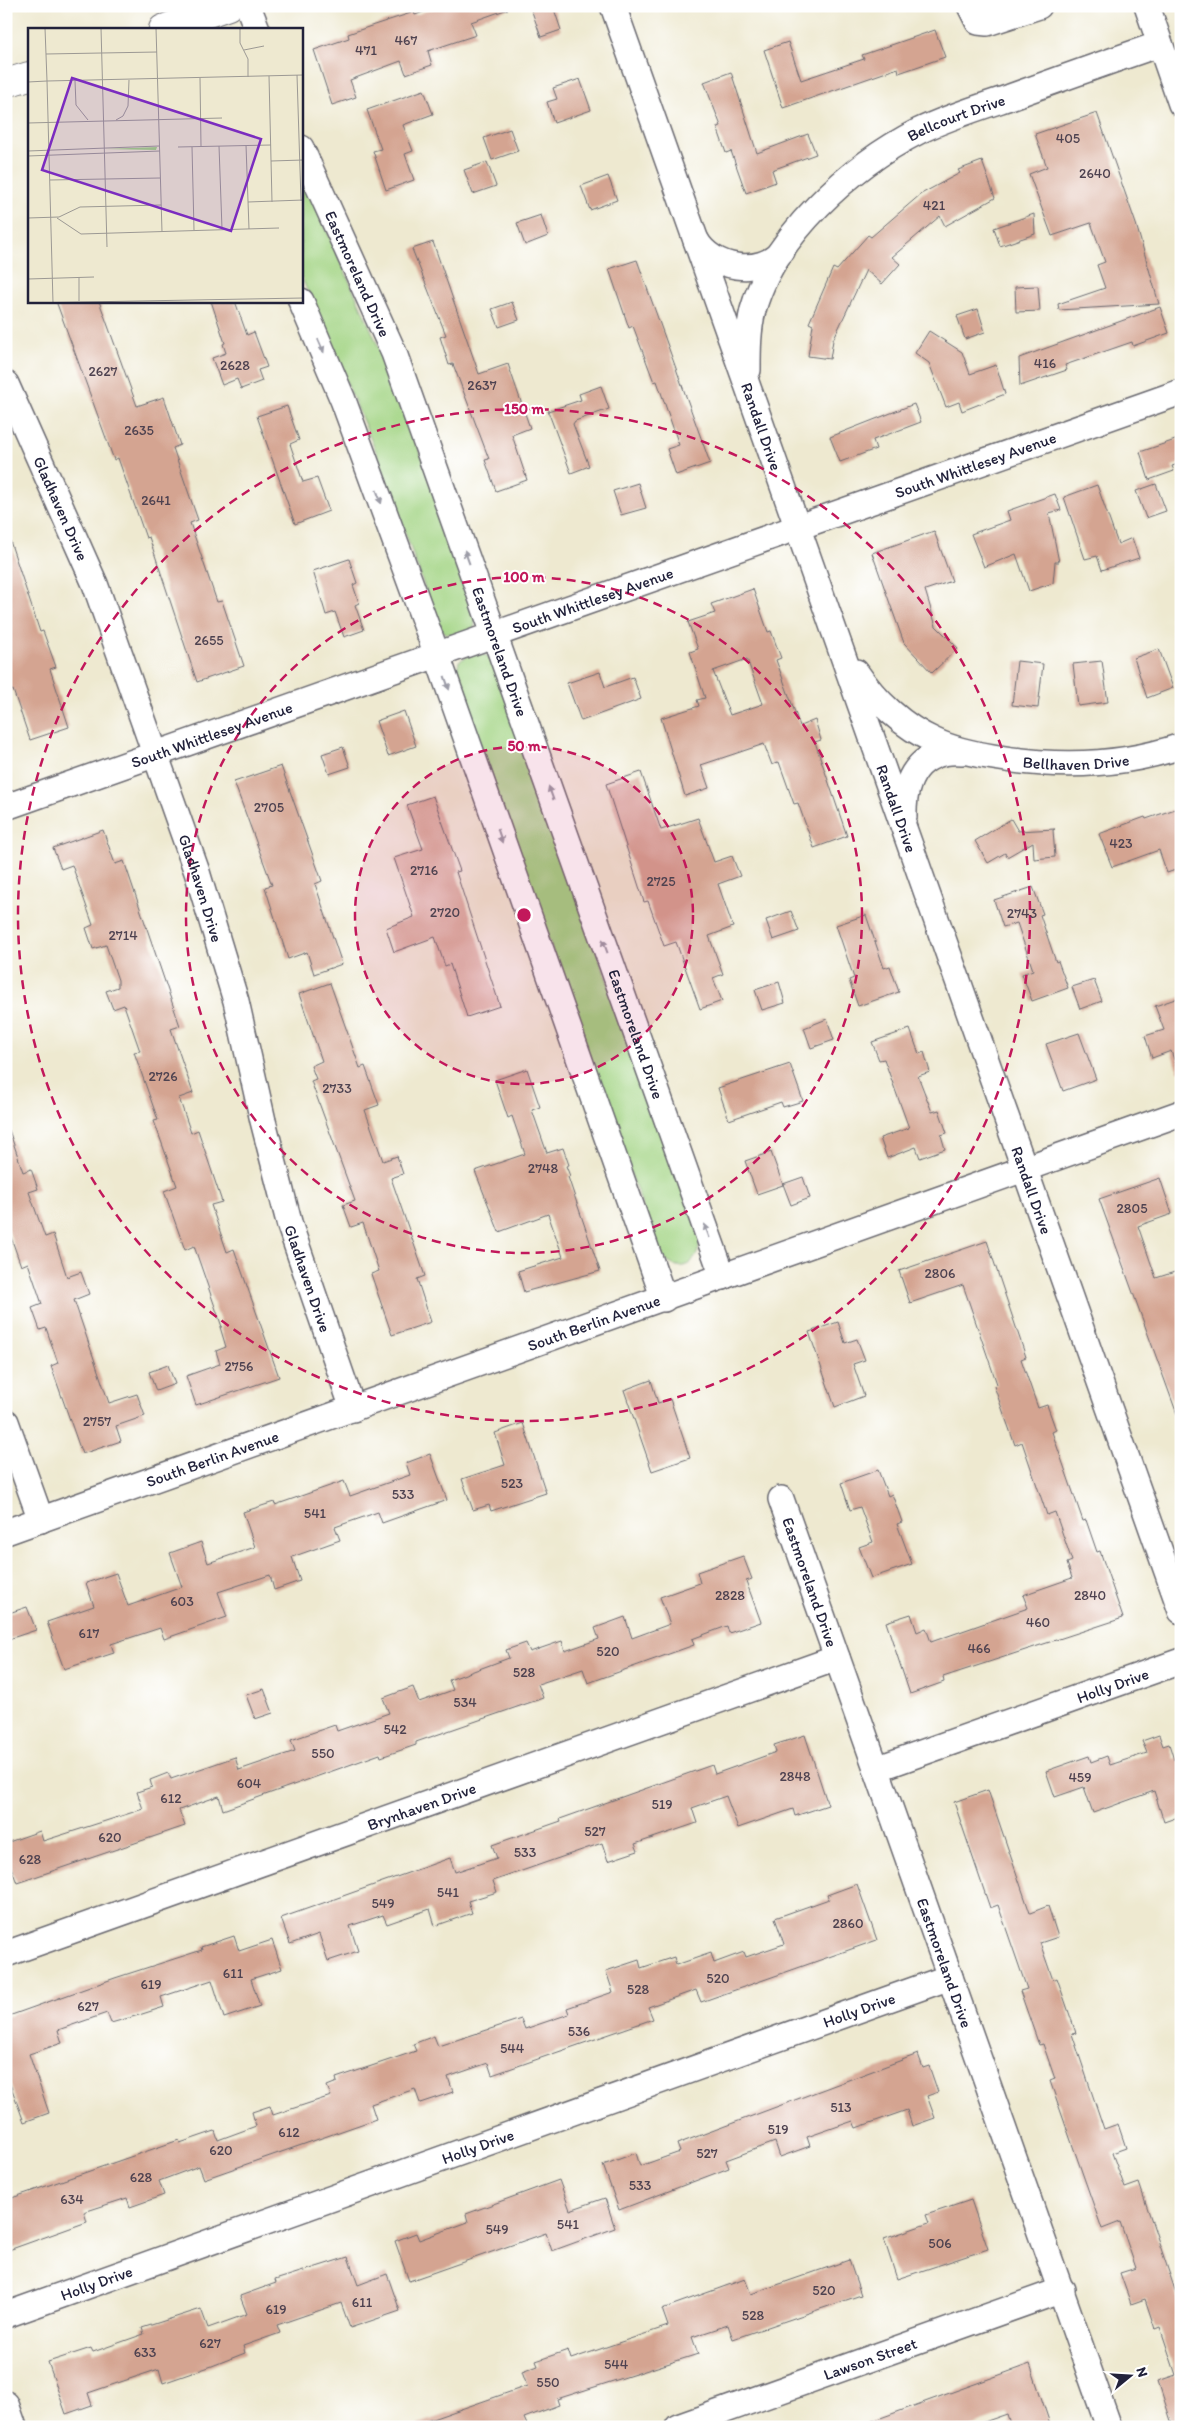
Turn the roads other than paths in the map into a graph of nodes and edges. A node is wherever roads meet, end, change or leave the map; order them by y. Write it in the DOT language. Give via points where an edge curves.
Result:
graph roads {
  1 [pos="228,6"];
  2 [pos="248,6"];
  3 [pos="613,6"];
  4 [pos="970,6"];
  5 [pos="1039,6"];
  6 [pos="1147,6"];
  7 [pos="182,21"];
  8 [pos="257,28"];
  9 [pos="1160,44"];
  10 [pos="28,76"];
  11 [pos="6,83"];
  12 [pos="1181,104"];
  13 [pos="302,150"];
  14 [pos="694,236"];
  15 [pos="786,247"];
  16 [pos="301,302"];
  17 [pos="6,384"];
  18 [pos="1181,392"];
  19 [pos="750,393"];
  20 [pos="797,526"];
  21 [pos="494,633"];
  22 [pos="840,648"];
  23 [pos="437,654"];
  24 [pos="1181,746"];
  25 [pos="970,752"];
  26 [pos="156,755"];
  27 [pos="6,807"];
  28 [pos="904,828"];
  29 [pos="1181,1113"];
  30 [pos="1024,1169"];
  31 [pos="723,1277"];
  32 [pos="664,1298"];
  33 [pos="352,1409"];
  34 [pos="6,1422"];
  35 [pos="781,1499"];
  36 [pos="41,1520"];
  37 [pos="6,1532"];
  38 [pos="1181,1611"];
  39 [pos="837,1658"];
  40 [pos="1181,1661"];
  41 [pos="876,1770"];
  42 [pos="6,1954"];
  43 [pos="950,1978"];
  44 [pos="1062,2290"];
  45 [pos="6,2314"];
  46 [pos="6,2404"];
  47 [pos="14,2427"];
  48 [pos="678,2427"];
  49 [pos="1109,2427"];
  1 -- 7 [label="main road"];
  2 -- 8 [label="street"];
  3 -- 14 [label="street, Randall Drive"];
  4 -- 5 [label="street" via="978,22 987,23"];
  6 -- 9 [label="street"];
  9 -- 12 [label="street"];
  9 -- 15 [label="street, Bellcourt Drive" via="918,132 890,148 840,186 813,212"];
  10 -- 11 [label="main road"];
  21 -- 13 [label="street, Eastmoreland Drive, one-way" via="394,353"];
  14 -- 15 [label="street, Bellcourt Drive" via="708,254 745,267 778,256"];
  14 -- 19 [label="street, Randall Drive"];
  15 -- 19 [label="street, Bellcourt Drive" via="772,265 753,310 748,348"];
  16 -- 23 [label="street, one-way" via="353,427"];
  17 -- 26 [label="street, Gladhaven Drive" via="88,567"];
  18 -- 20 [label="street, South Whittlesey Avenue"];
  19 -- 20 [label="street, Randall Drive"];
  20 -- 21 [label="street, South Whittlesey Avenue"];
  20 -- 22 [label="street, Randall Drive"];
  21 -- 23 [label="street, South Whittlesey Avenue"];
  31 -- 21 [label="street, Eastmoreland Drive, one-way"];
  22 -- 25 [label="street, Bellhaven Drive" via="872,694 894,715 934,741"];
  22 -- 28 [label="street, Randall Drive"];
  23 -- 26 [label="street, South Whittlesey Avenue"];
  23 -- 32 [label="street, one-way"];
  24 -- 25 [label="street, Bellhaven Drive" via="1119,761 1084,765 1035,763"];
  25 -- 28 [label="street, Bellhaven Drive" via="937,755 920,765 908,779"];
  26 -- 27 [label="street, South Whittlesey Avenue"];
  26 -- 33 [label="street, Gladhaven Drive" via="216,929 290,1226"];
  28 -- 30 [label="street, Randall Drive"];
  29 -- 30 [label="street, South Berlin Avenue"];
  30 -- 31 [label="street, South Berlin Avenue"];
  30 -- 38 [label="street, Randall Drive"];
  31 -- 32 [label="street, South Berlin Avenue"];
  32 -- 33 [label="street, South Berlin Avenue"];
  33 -- 36 [label="street, South Berlin Avenue"];
  34 -- 36 [label="street"];
  35 -- 39 [label="street, Eastmoreland Drive"];
  36 -- 37 [label="street, South Berlin Avenue"];
  39 -- 41 [label="street, Eastmoreland Drive"];
  39 -- 42 [label="street, Brynhaven Drive"];
  40 -- 41 [label="street, Holly Drive"];
  41 -- 43 [label="street, Eastmoreland Drive"];
  43 -- 44 [label="street, Eastmoreland Drive"];
  43 -- 45 [label="street, Holly Drive"];
  44 -- 48 [label="street, Lawson Street"];
  44 -- 49 [label="street, Eastmoreland Drive"];
  46 -- 47 [label="street"];
}
